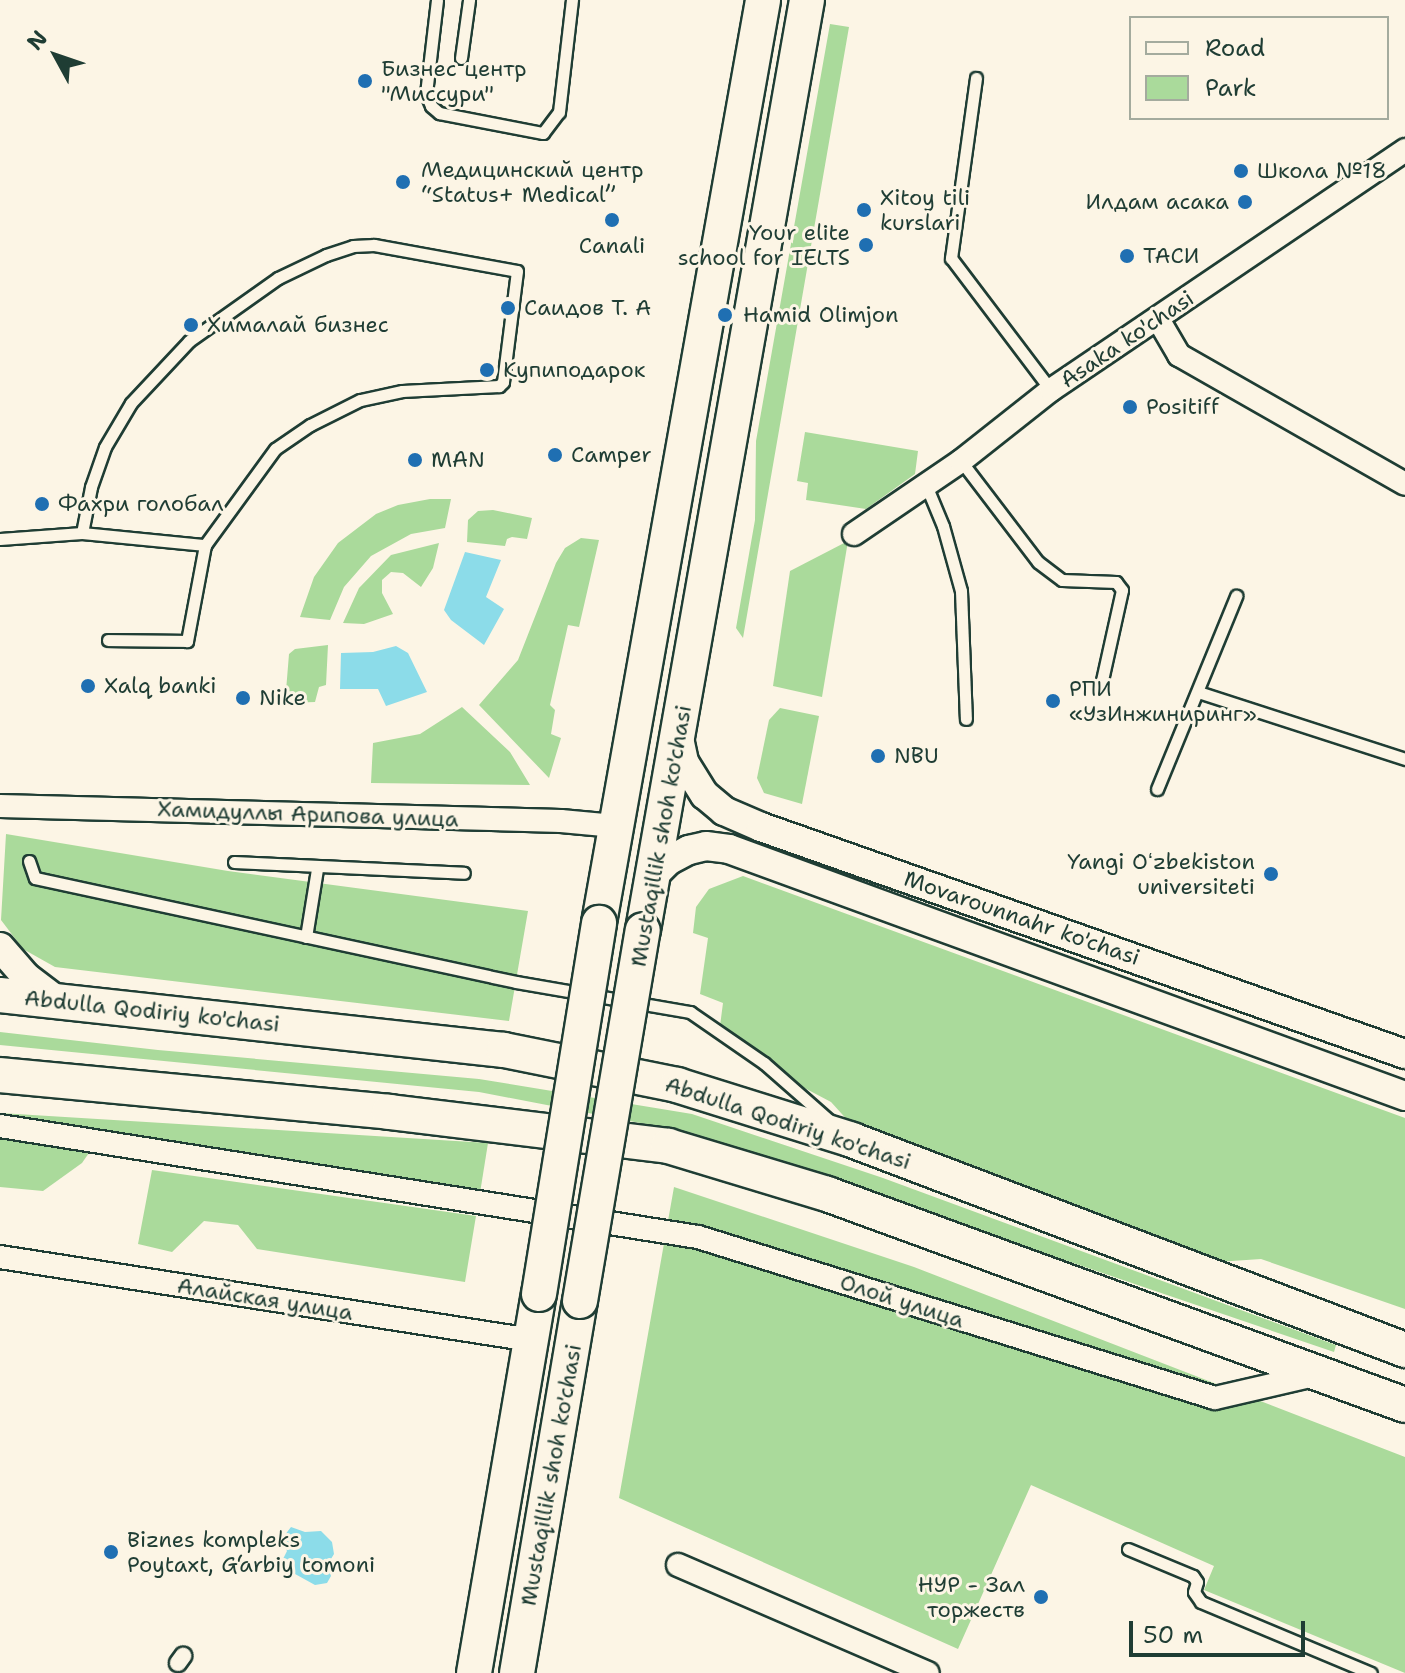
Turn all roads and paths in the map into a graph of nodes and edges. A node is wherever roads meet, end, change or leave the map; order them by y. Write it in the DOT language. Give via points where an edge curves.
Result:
graph roads {
  1 [pos="437,0"];
  2 [pos="469,0"];
  3 [pos="572,0"];
  4 [pos="763,0"];
  5 [pos="807,0"];
  6 [pos="461,58"];
  7 [pos="976,78"];
  8 [pos="1405,150"];
  9 [pos="1158,319"];
  10 [pos="1051,390"];
  11 [pos="961,461"];
  12 [pos="1405,484"];
  13 [pos="926,485"];
  14 [pos="82,533"];
  15 [pos="854,534"];
  16 [pos="0,539"];
  17 [pos="205,545"];
  18 [pos="1236,596"];
  19 [pos="108,640"];
  20 [pos="1102,680"];
  21 [pos="1198,692"];
  22 [pos="966,719"];
  23 [pos="679,738"];
  24 [pos="1405,759"];
  25 [pos="1157,789"];
  26 [pos="0,806"];
  27 [pos="615,826"];
  28 [pos="29,861"];
  29 [pos="234,862"];
  30 [pos="317,869"];
  31 [pos="464,873"];
  32 [pos="652,877"];
  33 [pos="306,937"];
  34 [pos="0,947"];
  35 [pos="0,995"];
  36 [pos="58,1001"];
  37 [pos="1405,1054"];
  38 [pos="0,1075"];
  39 [pos="1405,1096"];
  40 [pos="0,1126"];
  41 [pos="852,1140"];
  42 [pos="0,1257"];
  43 [pos="531,1340"];
  44 [pos="1405,1350"];
  45 [pos="1320,1374"];
  46 [pos="1405,1405"];
  47 [pos="1128,1549"];
  48 [pos="678,1565"];
  49 [pos="901,1668"];
  50 [pos="474,1673"];
  51 [pos="517,1673"];
  52 [pos="928,1673"];
  53 [pos="1371,1673"];
  1 -- 3 [label="lane" via="426,94 431,106 439,113 543,133 559,112"];
  2 -- 6 [label="lane"];
  4 -- 27 [label="main road, Mustaqillik shoh ko'chasi"];
  5 -- 23 [label="main road, Mustaqillik shoh ko'chasi"];
  7 -- 10 [label="lane" via="951,258"];
  8 -- 9 [label="street, Asaka ko'chasi"];
  9 -- 10 [label="street, Asaka ko'chasi"];
  9 -- 12 [label="street" via="1179,355"];
  10 -- 11 [label="street, Asaka ko'chasi"];
  11 -- 13 [label="street, Asaka ko'chasi"];
  11 -- 20 [label="lane" via="1038,562 1062,580 1116,582 1122,590"];
  13 -- 15 [label="street, Asaka ko'chasi"];
  13 -- 22 [label="lane" via="961,591"];
  14 -- 16 [label="lane"];
  14 -- 17 [label="lane"];
  14 -- 17 [label="lane" via="105,447 143,388 202,329 278,278 326,255 374,245 517,271 499,386 402,391 360,400 310,425 275,449"];
  17 -- 19 [label="lane" via="187,641"];
  18 -- 21 [label="lane"];
  21 -- 24 [label="lane"];
  21 -- 25 [label="lane"];
  23 -- 32 [label="main road, Mustaqillik shoh ko'chasi"];
  23 -- 37 [label="street, Movarounnahr ko'chasi" via="684,762 705,795 724,811"];
  26 -- 27 [label="street, Хамидуллы Арипова улица"];
  27 -- 43 [label="main road, Mustaqillik shoh ko'chasi, bridge"];
  28 -- 33 [label="lane" via="35,878"];
  29 -- 30 [label="lane"];
  30 -- 31 [label="lane"];
  30 -- 33 [label="lane"];
  32 -- 39 [label="street, Movarounnahr ko'chasi" via="689,850 729,849"];
  32 -- 51 [label="main road, Mustaqillik shoh ko'chasi, bridge"];
  33 -- 41 [label="lane" via="690,1012 764,1063"];
  34 -- 36 [label="street" via="26,977"];
  35 -- 36 [label="main road, Abdulla Qodiriy ko'chasi"];
  36 -- 41 [label="main road, Abdulla Qodiriy ko'chasi" via="504,1050 677,1085"];
  38 -- 45 [label="main road" via="389,1112 668,1146 827,1194"];
  40 -- 45 [label="street, Олой улица" via="698,1237 1215,1398"];
  41 -- 44 [label="main road, Abdulla Qodiriy ko'chasi"];
  42 -- 43 [label="street, Алайская улица"];
  43 -- 50 [label="main road, Mustaqillik shoh ko'chasi"];
  45 -- 46 [label="main road"];
  47 -- 53 [label="lane" via="1193,1576 1201,1602"];
  48 -- 49 [label="street"];
  49 -- 52 [label="street"];
}
